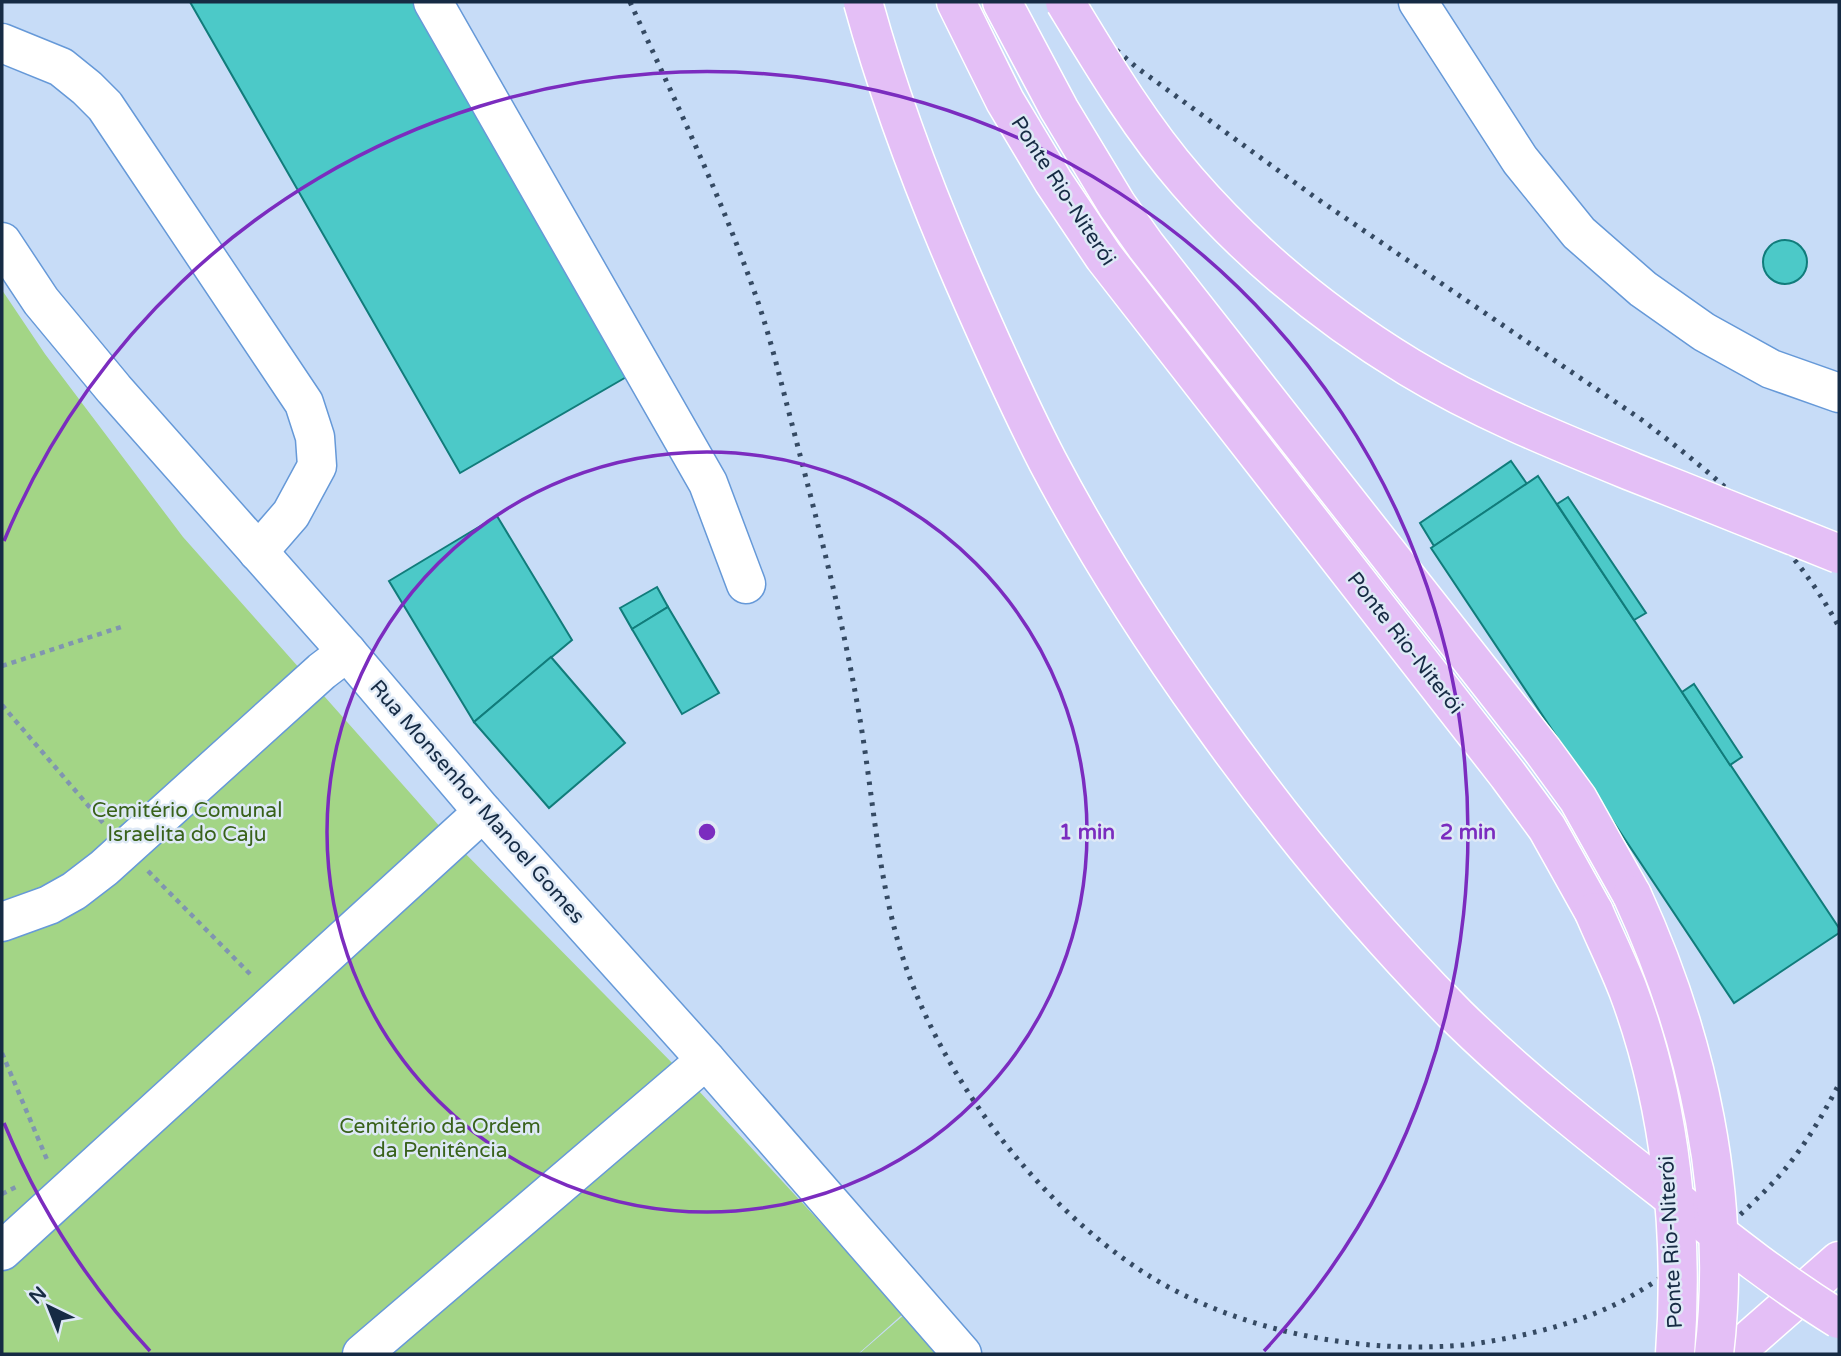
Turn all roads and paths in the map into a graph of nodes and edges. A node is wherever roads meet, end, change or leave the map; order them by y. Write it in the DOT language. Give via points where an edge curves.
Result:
graph roads {
  1 [pos="433,2"];
  2 [pos="863,2"];
  3 [pos="956,2"];
  4 [pos="1002,2"];
  5 [pos="1065,2"];
  6 [pos="1418,2"];
  7 [pos="2,43"];
  8 [pos="2,242"];
  9 [pos="1839,393"];
  10 [pos="258,552"];
  11 [pos="1839,554"];
  12 [pos="746,583"];
  13 [pos="124,625"];
  14 [pos="347,652"];
  15 [pos="2,666"];
  16 [pos="2,705"];
  17 [pos="483,812"];
  18 [pos="126,849"];
  19 [pos="2,922"];
  20 [pos="254,977"];
  21 [pos="2,1054"];
  22 [pos="706,1060"];
  23 [pos="52,1171"];
  24 [pos="27,1182"];
  25 [pos="2,1194"];
  26 [pos="2,1251"];
  27 [pos="1839,1261"];
  28 [pos="1839,1319"];
  29 [pos="362,1354"];
  30 [pos="962,1354"];
  31 [pos="1675,1354"];
  32 [pos="1714,1354"];
  33 [pos="1733,1354"];
  1 -- 12 [label="street" via="708,483"];
  2 -- 28 [label="highway, bridge" via="911,153 999,361 1049,464 1168,662 1234,754 1310,853 1457,1016 1537,1090 1755,1262"];
  3 -- 31 [label="highway, Ponte Rio-Niterói, bridge" via="1004,101 1104,257 1508,775 1573,871 1629,992 1655,1079 1671,1173 1678,1300"];
  4 -- 32 [label="highway, Ponte Rio-Niterói, bridge" via="1065,119 1139,236 1543,751 1578,799 1632,895 1684,1030 1709,1137 1718,1238"];
  5 -- 11 [label="highway, bridge" via="1124,96 1187,181 1316,303 1409,367 1511,421"];
  6 -- 9 [label="street" via="1520,160 1579,233 1643,289 1704,332 1772,369"];
  7 -- 10 [label="street" via="61,67 105,106 304,403 315,437 317,466 291,514"];
  8 -- 10 [label="street, Rua Monsenhor Manoel Gomes" via="41,301"];
  10 -- 14 [label="street, Rua Monsenhor Manoel Gomes"];
  13 -- 15 [label="path"];
  14 -- 17 [label="street, Rua Monsenhor Manoel Gomes"];
  14 -- 18 [label="street"];
  16 -- 18 [label="path"];
  17 -- 22 [label="street, Rua Monsenhor Manoel Gomes"];
  17 -- 26 [label="street"];
  18 -- 19 [label="street" via="74,891"];
  18 -- 20 [label="path"];
  21 -- 23 [label="path"];
  22 -- 29 [label="street"];
  22 -- 30 [label="street, Rua Monsenhor Manoel Gomes"];
  24 -- 25 [label="path"];
  27 -- 33 [label="highway"];
}
